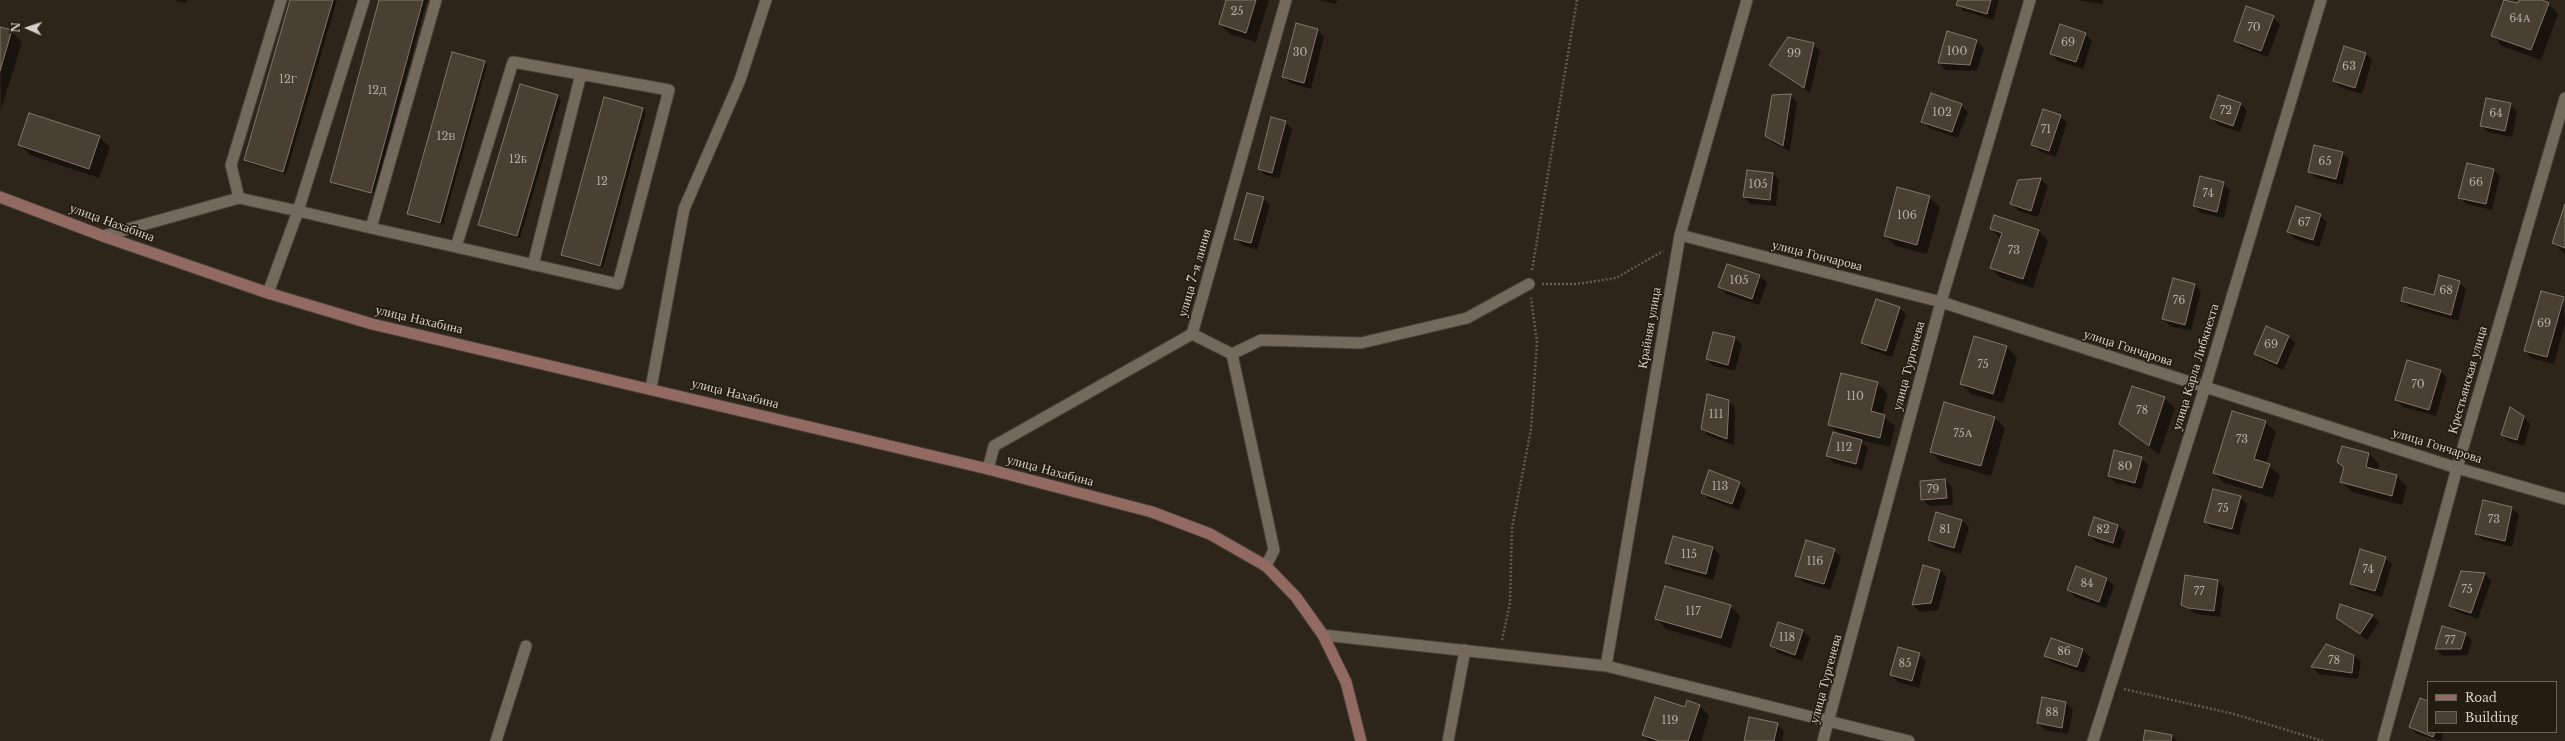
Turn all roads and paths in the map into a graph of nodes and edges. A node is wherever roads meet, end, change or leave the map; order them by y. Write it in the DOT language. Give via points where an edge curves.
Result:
graph roads {
  1 [pos="281,0"];
  2 [pos="364,0"];
  3 [pos="436,0"];
  4 [pos="766,0"];
  5 [pos="1286,0"];
  6 [pos="1577,0"];
  7 [pos="1747,0"];
  8 [pos="2030,0"];
  9 [pos="2321,0"];
  10 [pos="581,74"];
  11 [pos="2565,98"];
  12 [pos="0,197"];
  13 [pos="239,198"];
  14 [pos="298,211"];
  15 [pos="371,228"];
  16 [pos="1680,235"];
  17 [pos="103,236"];
  18 [pos="456,248"];
  19 [pos="533,265"];
  20 [pos="1529,284"];
  21 [pos="268,293"];
  22 [pos="1941,302"];
  23 [pos="1192,334"];
  24 [pos="1232,354"];
  25 [pos="2205,387"];
  26 [pos="651,388"];
  27 [pos="2457,468"];
  28 [pos="988,469"];
  29 [pos="2565,499"];
  30 [pos="1266,566"];
  31 [pos="1323,635"];
  32 [pos="526,646"];
  33 [pos="1465,650"];
  34 [pos="1500,654"];
  35 [pos="1606,666"];
  36 [pos="2110,686"];
  37 [pos="1829,721"];
  38 [pos="496,741"];
  39 [pos="1361,741"];
  40 [pos="1448,741"];
  41 [pos="1823,741"];
  42 [pos="1909,741"];
  43 [pos="2093,741"];
  44 [pos="2323,741"];
  45 [pos="2383,741"];
  1 -- 13 [label="street" via="231,165"];
  2 -- 14 [label="street"];
  3 -- 15 [label="street"];
  4 -- 26 [label="street" via="740,80 684,209"];
  5 -- 23 [label="street, улица 7-я линия"];
  6 -- 20 [label="path"];
  7 -- 16 [label="street, Крайняя улица"];
  8 -- 22 [label="street, улица Тургенева"];
  9 -- 25 [label="street, улица Карла Либкнехта"];
  10 -- 18 [label="street" via="513,62"];
  10 -- 19 [label="street"];
  10 -- 19 [label="street" via="669,90 618,284"];
  11 -- 27 [label="street, Крестьянская улица"];
  12 -- 17 [label="main road, улица Нахабина"];
  13 -- 14 [label="street"];
  13 -- 17 [label="street"];
  14 -- 15 [label="street"];
  14 -- 21 [label="street"];
  15 -- 18 [label="street"];
  16 -- 20 [label="path" via="1667,249 1616,278 1578,284"];
  16 -- 22 [label="street, улица Гончарова"];
  16 -- 35 [label="street, Крайняя улица"];
  17 -- 21 [label="main road, улица Нахабина"];
  18 -- 19 [label="street"];
  20 -- 24 [label="street" via="1467,318 1361,343 1261,340"];
  20 -- 34 [label="path" via="1537,342 1532,429 1512,528 1510,603"];
  21 -- 26 [label="main road, улица Нахабина" via="372,324"];
  22 -- 25 [label="street, улица Гончарова"];
  22 -- 37 [label="street, улица Тургенева"];
  23 -- 24 [label="street"];
  23 -- 28 [label="street, улица 7-я линия" via="994,446"];
  24 -- 30 [label="street" via="1274,550"];
  25 -- 27 [label="street, улица Гончарова"];
  25 -- 36 [label="street, улица Карла Либкнехта"];
  26 -- 28 [label="main road, улица Нахабина"];
  27 -- 29 [label="street, улица Гончарова"];
  27 -- 45 [label="street, Крестьянская улица"];
  28 -- 30 [label="main road, улица Нахабина" via="1152,512 1210,534"];
  30 -- 31 [label="main road, улица Нахабина" via="1296,597"];
  31 -- 33 [label="street"];
  31 -- 39 [label="main road, улица Нахабина" via="1346,682"];
  32 -- 38 [label="street"];
  33 -- 34 [label="street"];
  33 -- 40 [label="street"];
  34 -- 35 [label="street"];
  35 -- 37 [label="street"];
  36 -- 43 [label="street, улица Карла Либкнехта"];
  36 -- 44 [label="path" via="2234,714"];
  37 -- 41 [label="street, улица Тургенева"];
  37 -- 42 [label="street"];
}
